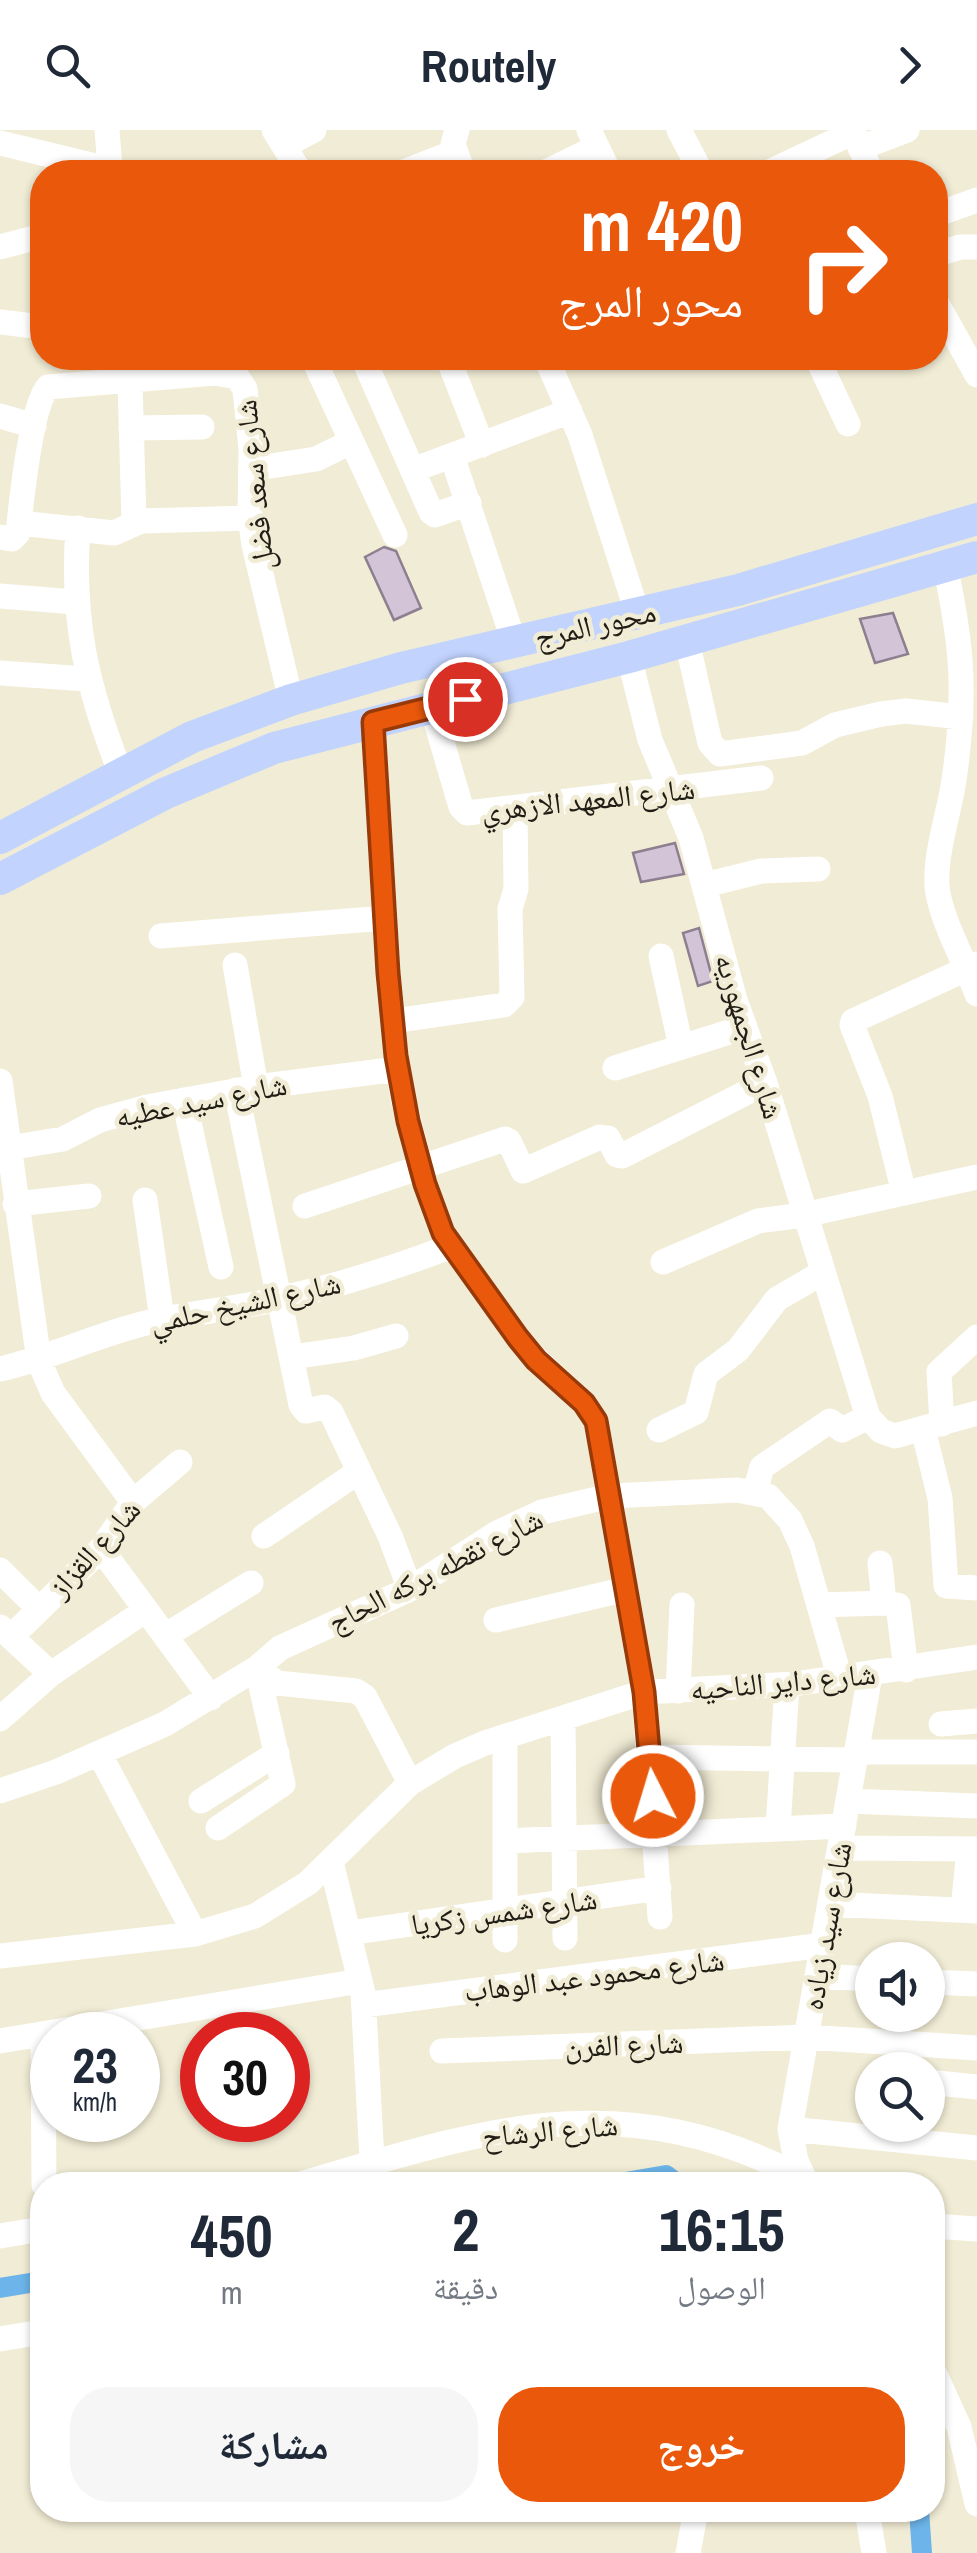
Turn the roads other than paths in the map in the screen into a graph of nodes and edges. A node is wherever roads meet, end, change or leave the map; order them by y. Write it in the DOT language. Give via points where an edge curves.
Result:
graph roads {
  1 [pos="107,130"];
  2 [pos="314,130"];
  3 [pos="679,130"];
  4 [pos="907,130"];
  5 [pos="856,136"];
  6 [pos="280,137"];
  7 [pos="593,139"];
  8 [pos="44,141"];
  9 [pos="0,143"];
  10 [pos="91,160"];
  11 [pos="113,160"];
  12 [pos="293,160"];
  13 [pos="563,160"];
  14 [pos="695,160"];
  15 [pos="798,160"];
  16 [pos="866,160"];
  17 [pos="977,200"];
  18 [pos="948,211"];
  19 [pos="30,239"];
  20 [pos="0,247"];
  21 [pos="977,247"];
  22 [pos="948,251"];
  23 [pos="0,322"];
  24 [pos="948,324"];
  25 [pos="30,326"];
  26 [pos="173,370"];
  27 [pos="204,370"];
  28 [pos="318,370"];
  29 [pos="368,370"];
  30 [pos="453,370"];
  31 [pos="551,370"];
  32 [pos="823,370"];
  33 [pos="977,376"];
  34 [pos="130,380"];
  35 [pos="374,382"];
  36 [pos="332,401"];
  37 [pos="570,411"];
  38 [pos="0,416"];
  39 [pos="848,424"];
  40 [pos="34,426"];
  41 [pos="202,427"];
  42 [pos="132,428"];
  43 [pos="351,442"];
  44 [pos="482,444"];
  45 [pos="452,456"];
  46 [pos="252,469"];
  47 [pos="413,470"];
  48 [pos="468,503"];
  49 [pos="250,518"];
  50 [pos="977,518"];
  51 [pos="134,523"];
  52 [pos="78,528"];
  53 [pos="10,530"];
  54 [pos="395,535"];
  55 [pos="977,556"];
  56 [pos="945,566"];
  57 [pos="0,596"];
  58 [pos="76,602"];
  59 [pos="638,615"];
  60 [pos="686,641"];
  61 [pos="514,642"];
  62 [pos="629,658"];
  63 [pos="0,673"];
  64 [pos="87,679"];
  65 [pos="291,700"];
  66 [pos="967,707"];
  67 [pos="432,708"];
  68 [pos="228,722"];
  69 [pos="373,722"];
  70 [pos="242,760"];
  71 [pos="121,774"];
  72 [pos="761,778"];
  73 [pos="966,780"];
  74 [pos="671,791"];
  75 [pos="515,808"];
  76 [pos="0,838"];
  77 [pos="818,869"];
  78 [pos="0,879"];
  79 [pos="705,885"];
  80 [pos="385,918"];
  81 [pos="161,936"];
  82 [pos="660,956"];
  83 [pos="234,965"];
  84 [pos="972,966"];
  85 [pos="977,994"];
  86 [pos="393,1021"];
  87 [pos="745,1027"];
  88 [pos="681,1048"];
  89 [pos="398,1068"];
  90 [pos="615,1068"];
  91 [pos="0,1081"];
  92 [pos="764,1083"];
  93 [pos="246,1089"];
  94 [pos="184,1100"];
  95 [pos="9,1148"];
  96 [pos="421,1170"];
  97 [pos="977,1177"];
  98 [pos="904,1193"];
  99 [pos="89,1196"];
  100 [pos="145,1200"];
  101 [pos="305,1206"];
  102 [pos="804,1215"];
  103 [pos="11,1222"];
  104 [pos="452,1246"];
  105 [pos="663,1262"];
  106 [pos="220,1266"];
  107 [pos="822,1273"];
  108 [pos="280,1299"];
  109 [pos="162,1320"];
  110 [pos="396,1336"];
  111 [pos="977,1337"];
  112 [pos="292,1357"];
  113 [pos="38,1360"];
  114 [pos="0,1369"];
  115 [pos="977,1413"];
  116 [pos="868,1417"];
  117 [pos="932,1426"];
  118 [pos="659,1430"];
  119 [pos="180,1462"];
  120 [pos="358,1472"];
  121 [pos="755,1491"];
  122 [pos="610,1496"];
  123 [pos="132,1502"];
  124 [pos="264,1536"];
  125 [pos="102,1549"];
  126 [pos="880,1563"];
  127 [pos="0,1570"];
  128 [pos="251,1583"];
  129 [pos="977,1588"];
  130 [pos="410,1589"];
  131 [pos="626,1589"];
  132 [pos="884,1603"];
  133 [pos="820,1605"];
  134 [pos="682,1606"];
  135 [pos="39,1610"];
  136 [pos="146,1610"];
  137 [pos="496,1620"];
  138 [pos="5,1632"];
  139 [pos="166,1636"];
  140 [pos="977,1657"];
  141 [pos="257,1668"];
  142 [pos="906,1670"];
  143 [pos="50,1674"];
  144 [pos="870,1674"];
  145 [pos="840,1679"];
  146 [pos="787,1685"];
  147 [pos="678,1691"];
  148 [pos="644,1692"];
  149 [pos="211,1698"];
  150 [pos="0,1718"];
  151 [pos="563,1718"];
  152 [pos="977,1721"];
  153 [pos="942,1724"];
  154 [pos="505,1737"];
  155 [pos="277,1752"];
  156 [pos="977,1752"];
  157 [pos="100,1754"];
  158 [pos="856,1756"];
  159 [pos="650,1757"];
  160 [pos="782,1759"];
  161 [pos="410,1783"];
  162 [pos="0,1791"];
  163 [pos="200,1801"];
  164 [pos="977,1806"];
  165 [pos="844,1825"];
  166 [pos="218,1828"];
  167 [pos="778,1829"];
  168 [pos="656,1834"];
  169 [pos="564,1838"];
  170 [pos="505,1840"];
  171 [pos="973,1849"];
  172 [pos="331,1862"];
  173 [pos="659,1888"];
  174 [pos="564,1902"];
  175 [pos="830,1904"];
  176 [pos="506,1910"];
  177 [pos="970,1910"];
  178 [pos="660,1916"];
  179 [pos="349,1933"];
  180 [pos="196,1934"];
  181 [pos="565,1938"];
  182 [pos="506,1940"];
  183 [pos="822,1945"];
  184 [pos="0,1956"];
  185 [pos="817,1976"];
  186 [pos="855,1978"];
  187 [pos="945,1983"];
  188 [pos="977,1984"];
  189 [pos="362,1993"];
  190 [pos="160,2020"];
  191 [pos="30,2037"];
  192 [pos="806,2037"];
  193 [pos="0,2042"];
  194 [pos="977,2048"];
  195 [pos="442,2051"];
  196 [pos="945,2084"];
  197 [pos="977,2087"];
  198 [pos="790,2129"];
  199 [pos="43,2142"];
  200 [pos="977,2148"];
  201 [pos="372,2161"];
  202 [pos="44,2172"];
  203 [pos="337,2172"];
  204 [pos="789,2172"];
  205 [pos="802,2172"];
  206 [pos="945,2227"];
  207 [pos="977,2229"];
  208 [pos="30,2231"];
  209 [pos="0,2236"];
  210 [pos="30,2334"];
  211 [pos="0,2339"];
  212 [pos="945,2390"];
  213 [pos="968,2428"];
  214 [pos="977,2504"];
  215 [pos="694,2522"];
  216 [pos="869,2522"];
  217 [pos="688,2553"];
  218 [pos="874,2553"];
  1 -- 11 [label="street"];
  2 -- 6 [label="street"];
  3 -- 14 [label="street"];
  4 -- 5 [label="street"];
  5 -- 15 [label="street"];
  5 -- 16 [label="street"];
  6 -- 12 [label="street"];
  7 -- 13 [label="street"];
  8 -- 9 [label="street"];
  8 -- 10 [label="street"];
  17 -- 18 [label="street"];
  19 -- 20 [label="street"];
  21 -- 22 [label="street"];
  23 -- 25 [label="street"];
  24 -- 33 [label="street"];
  26 -- 34 [label="street"];
  27 -- 46 [label="street, شارع سعد فضل" via="242,382"];
  28 -- 36 [label="street"];
  29 -- 35 [label="street"];
  30 -- 44 [label="street"];
  31 -- 37 [label="street"];
  32 -- 39 [label="street"];
  34 -- 40 [label="street" via="53,384 42,394"];
  34 -- 42 [label="street"];
  35 -- 36 [label="street"];
  35 -- 47 [label="street"];
  36 -- 43 [label="street"];
  37 -- 44 [label="street"];
  37 -- 59 [label="street"];
  38 -- 40 [label="street"];
  40 -- 53 [label="street"];
  41 -- 42 [label="street"];
  42 -- 51 [label="street"];
  43 -- 46 [label="street" via="316,459"];
  43 -- 54 [label="street"];
  44 -- 45 [label="street"];
  45 -- 47 [label="street"];
  45 -- 48 [label="street"];
  46 -- 49 [label="street, شارع سعد فضل"];
  47 -- 48 [label="street" via="433,514"];
  48 -- 61 [label="street"];
  49 -- 51 [label="street"];
  49 -- 65 [label="street, شارع سعد فضل"];
  50 -- 59 [label="main road, محور المرج"];
  51 -- 52 [label="street" via="114,533"];
  52 -- 53 [label="street"];
  52 -- 58 [label="street"];
  55 -- 56 [label="main road, محور المرج"];
  56 -- 60 [label="main road, محور المرج"];
  56 -- 66 [label="street"];
  57 -- 58 [label="street"];
  58 -- 64 [label="street"];
  59 -- 61 [label="main road, محور المرج"];
  60 -- 62 [label="main road, محور المرج"];
  60 -- 66 [label="street" via="710,743 720,754 802,743 835,725 882,714"];
  61 -- 65 [label="main road, محور المرج"];
  62 -- 67 [label="main road, محور المرج"];
  62 -- 74 [label="street, شارع الجمهوريه"];
  63 -- 64 [label="street"];
  64 -- 71 [label="street"];
  65 -- 68 [label="main road, محور المرج"];
  66 -- 73 [label="street"];
  67 -- 69 [label="main road, محور المرج"];
  67 -- 75 [label="street, شارع المعهد الازهري" via="464,811"];
  68 -- 70 [label="main road"];
  68 -- 71 [label="main road, محور المرج"];
  69 -- 70 [label="main road, محور المرج"];
  69 -- 80 [label="street"];
  70 -- 78 [label="main road, محور المرج"];
  71 -- 76 [label="main road, محور المرج"];
  72 -- 74 [label="street, شارع المعهد الازهري"];
  73 -- 84 [label="street" via="937,870 938,890"];
  74 -- 75 [label="street, شارع المعهد الازهري"];
  74 -- 79 [label="street, شارع الجمهوريه"];
  75 -- 86 [label="street" via="510,1001"];
  77 -- 79 [label="street" via="761,871"];
  79 -- 87 [label="street, شارع الجمهوريه"];
  80 -- 81 [label="street"];
  80 -- 86 [label="street"];
  82 -- 88 [label="street"];
  83 -- 93 [label="street"];
  84 -- 85 [label="street"];
  84 -- 98 [label="street" via="852,1025 880,1096"];
  86 -- 89 [label="street"];
  87 -- 88 [label="street"];
  87 -- 92 [label="street, شارع الجمهوريه"];
  88 -- 90 [label="street"];
  89 -- 93 [label="street, شارع سيد عطيه"];
  89 -- 96 [label="street"];
  91 -- 95 [label="street"];
  92 -- 96 [label="street" via="622,1156 604,1137 523,1171 508,1139"];
  92 -- 102 [label="street, شارع الجمهوريه"];
  93 -- 94 [label="street, شارع سيد عطيه"];
  93 -- 108 [label="street"];
  94 -- 95 [label="street, شارع سيد عطيه" via="102,1119 64,1140"];
  94 -- 106 [label="street"];
  95 -- 103 [label="street"];
  96 -- 101 [label="street"];
  96 -- 104 [label="street"];
  97 -- 98 [label="street"];
  98 -- 102 [label="street"];
  99 -- 103 [label="street"];
  100 -- 109 [label="street"];
  102 -- 105 [label="street" via="750,1224"];
  102 -- 107 [label="street, شارع الجمهوريه"];
  103 -- 113 [label="street"];
  104 -- 108 [label="street, شارع الشيخ حلمي"];
  104 -- 122 [label="street" via="536,1360 591,1411"];
  107 -- 116 [label="street, شارع الجمهوريه"];
  107 -- 118 [label="street" via="777,1300 738,1350 706,1374 696,1412"];
  108 -- 109 [label="street, شارع الشيخ حلمي"];
  108 -- 112 [label="street"];
  109 -- 113 [label="street, شارع الشيخ حلمي"];
  110 -- 112 [label="street"];
  111 -- 117 [label="street" via="939,1372"];
  112 -- 120 [label="street" via="302,1408 328,1409"];
  113 -- 114 [label="street, شارع الشيخ حلمي"];
  113 -- 123 [label="street" via="53,1394"];
  115 -- 117 [label="street"];
  116 -- 117 [label="street" via="894,1436"];
  116 -- 121 [label="street" via="842,1430 830,1421 762,1467"];
  117 -- 129 [label="street" via="946,1586"];
  119 -- 123 [label="street, شارع القزاز"];
  120 -- 124 [label="street"];
  120 -- 130 [label="street"];
  121 -- 122 [label="street, شارع نقطه بركه الحاج"];
  121 -- 133 [label="street" via="790,1520"];
  122 -- 130 [label="street, شارع نقطه بركه الحاج" via="542,1512"];
  122 -- 131 [label="street"];
  123 -- 125 [label="street, شارع القزاز"];
  125 -- 135 [label="street, شارع القزاز"];
  125 -- 136 [label="street"];
  126 -- 132 [label="street"];
  127 -- 135 [label="street"];
  128 -- 139 [label="street"];
  130 -- 141 [label="street, شارع نقطه بركه الحاج" via="280,1648"];
  131 -- 137 [label="street"];
  131 -- 148 [label="street"];
  132 -- 133 [label="street"];
  132 -- 142 [label="street" via="898,1605"];
  133 -- 145 [label="street"];
  134 -- 147 [label="street"];
  135 -- 138 [label="street, شارع القزاز"];
  136 -- 139 [label="street"];
  136 -- 143 [label="street"];
  138 -- 143 [label="street"];
  139 -- 149 [label="street"];
  140 -- 142 [label="street, شارع داير الناحيه"];
  141 -- 149 [label="street, شارع نقطه بركه الحاج"];
  141 -- 155 [label="street"];
  141 -- 161 [label="street" via="277,1683 356,1691"];
  142 -- 144 [label="street, شارع داير الناحيه"];
  143 -- 150 [label="street"];
  144 -- 145 [label="street, شارع داير الناحيه"];
  144 -- 158 [label="street, شارع سيد زياده"];
  145 -- 146 [label="street, شارع داير الناحيه"];
  146 -- 147 [label="street, شارع داير الناحيه"];
  146 -- 160 [label="street"];
  147 -- 148 [label="street, شارع داير الناحيه"];
  148 -- 151 [label="street, شارع داير الناحيه"];
  148 -- 159 [label="street"];
  149 -- 157 [label="street, شارع نقطه بركه الحاج"];
  151 -- 154 [label="street, شارع داير الناحيه"];
  151 -- 169 [label="street"];
  152 -- 153 [label="street"];
  154 -- 161 [label="street, شارع داير الناحيه"];
  154 -- 170 [label="street"];
  155 -- 163 [label="street"];
  155 -- 166 [label="street" via="280,1788"];
  156 -- 158 [label="street"];
  157 -- 162 [label="street, شارع نقطه بركه الحاج"];
  157 -- 180 [label="street"];
  158 -- 160 [label="street"];
  158 -- 165 [label="street, شارع سيد زياده"];
  159 -- 160 [label="street"];
  159 -- 168 [label="street"];
  160 -- 167 [label="street"];
  161 -- 172 [label="street, شارع داير الناحيه"];
  164 -- 165 [label="street"];
  165 -- 167 [label="street"];
  165 -- 171 [label="street"];
  165 -- 175 [label="street, شارع سيد زياده"];
  167 -- 168 [label="street"];
  168 -- 169 [label="street"];
  168 -- 173 [label="street"];
  169 -- 170 [label="street"];
  169 -- 174 [label="street"];
  170 -- 176 [label="street"];
  171 -- 177 [label="street"];
  172 -- 179 [label="street"];
  172 -- 180 [label="street, شارع داير الناحيه" via="255,1916"];
  173 -- 174 [label="street, شارع شمس زكريا"];
  173 -- 178 [label="street"];
  174 -- 176 [label="street, شارع شمس زكريا"];
  174 -- 181 [label="street"];
  175 -- 177 [label="street"];
  175 -- 183 [label="street, شارع سيد زياده"];
  176 -- 179 [label="street, شارع شمس زكريا"];
  176 -- 182 [label="street"];
  179 -- 189 [label="street"];
  180 -- 184 [label="street, شارع داير الناحيه"];
  183 -- 185 [label="street, شارع سيد زياده"];
  183 -- 189 [label="street, شارع محمود عبد الوهاب"];
  185 -- 186 [label="street"];
  185 -- 192 [label="street, شارع سيد زياده"];
  187 -- 188 [label="street"];
  189 -- 190 [label="street, شارع محمود عبد الوهاب"];
  189 -- 201 [label="street"];
  191 -- 193 [label="street, شارع محمود عبد الوهاب"];
  192 -- 194 [label="street, شارع الفرن"];
  192 -- 195 [label="street, شارع الفرن"];
  192 -- 198 [label="street, شارع سيد زياده"];
  196 -- 197 [label="street"];
  198 -- 200 [label="street"];
  198 -- 205 [label="street, شارع سيد زياده"];
  199 -- 202 [label="street"];
  201 -- 203 [label="street, شارع الرشاح"];
  201 -- 204 [label="street, شارع الرشاح" via="469,2137 616,2122 712,2138"];
  206 -- 207 [label="street"];
  208 -- 209 [label="street"];
  210 -- 211 [label="street"];
  212 -- 213 [label="street"];
  213 -- 214 [label="street"];
  215 -- 217 [label="street"];
  216 -- 218 [label="street"];
}
